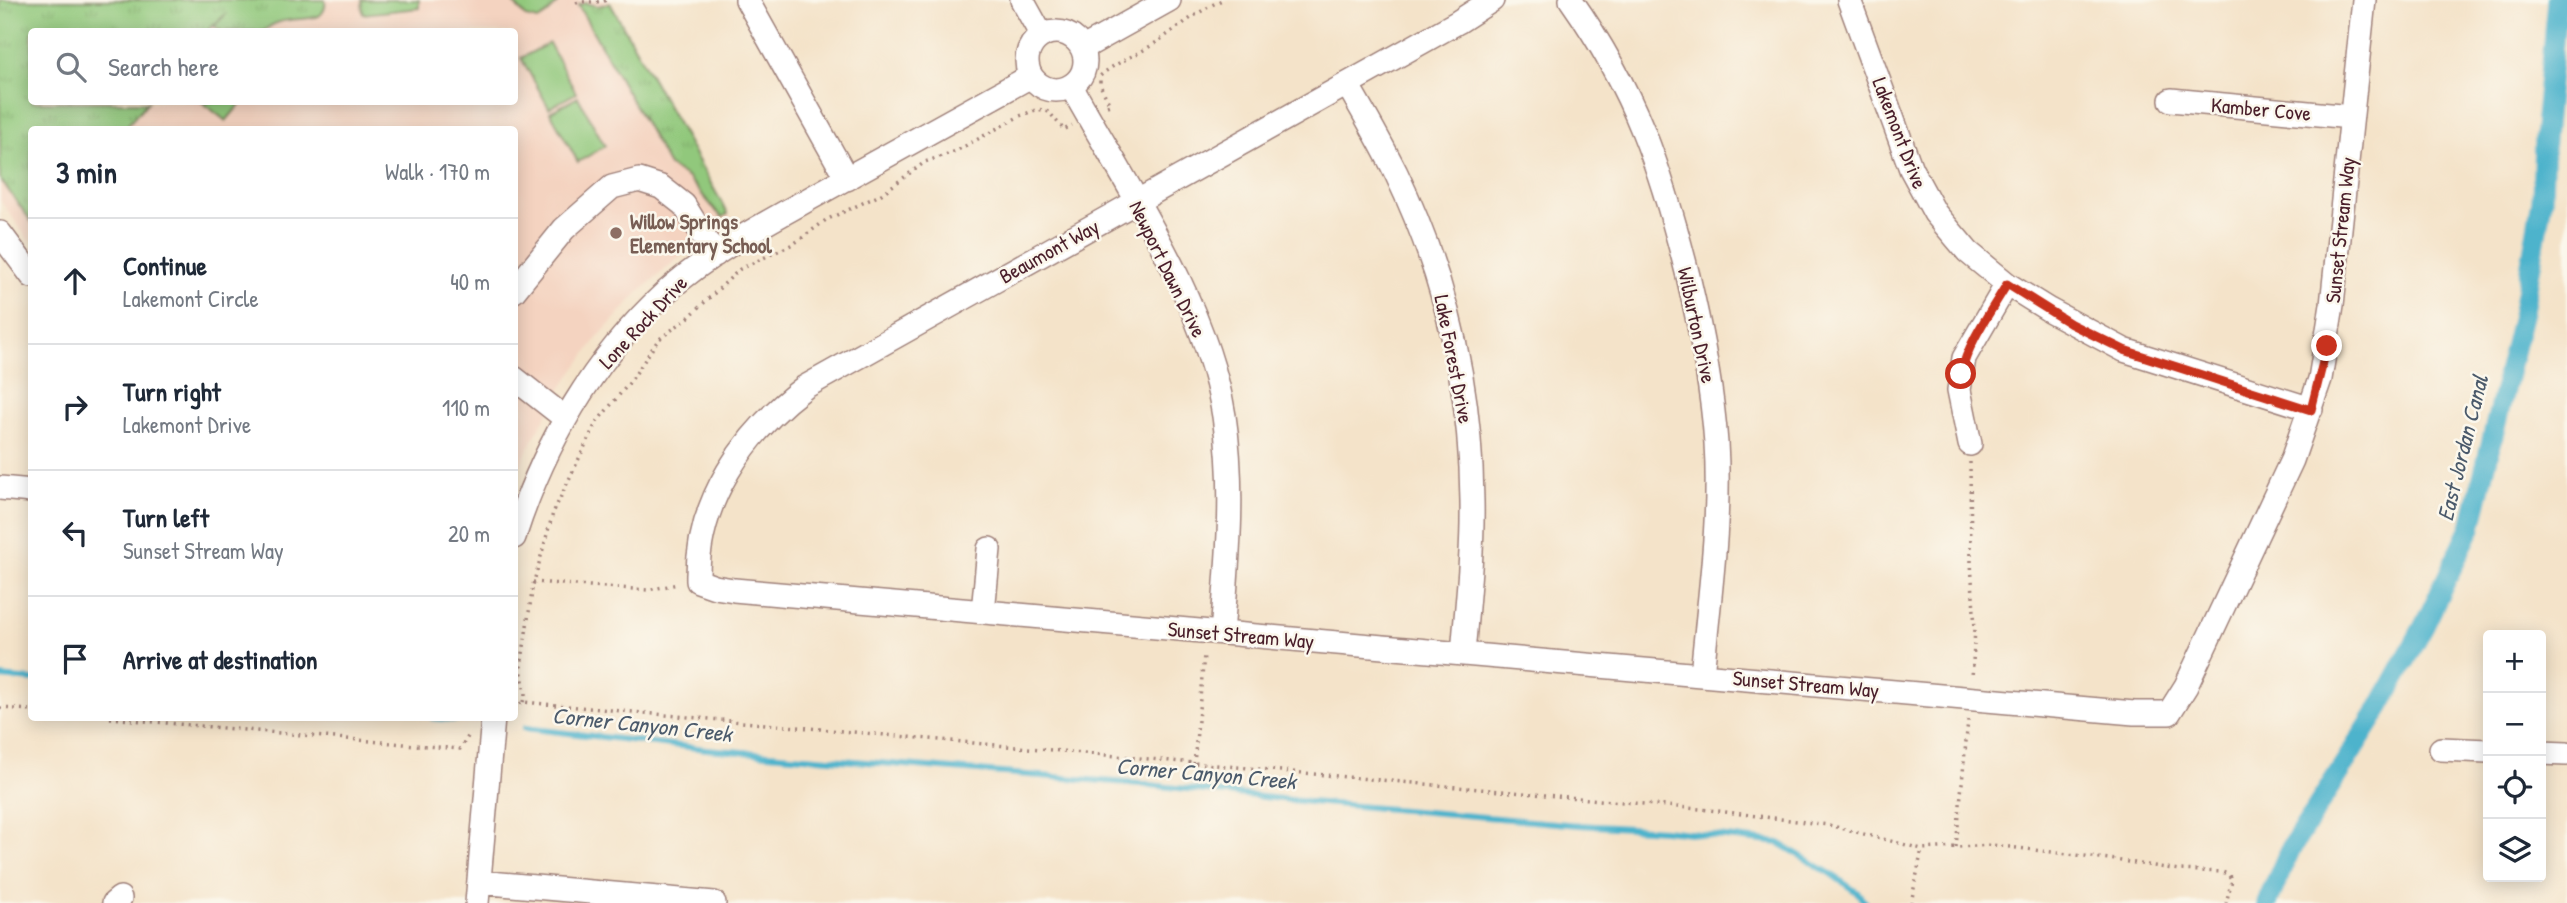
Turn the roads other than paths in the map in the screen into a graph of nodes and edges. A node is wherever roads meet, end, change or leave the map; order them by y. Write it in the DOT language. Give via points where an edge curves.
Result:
graph roads {
  1 [pos="747,0"];
  2 [pos="1022,0"];
  3 [pos="1170,0"];
  4 [pos="1492,0"];
  5 [pos="1571,0"];
  6 [pos="2364,0"];
  7 [pos="1852,1"];
  8 [pos="1042,36"];
  9 [pos="1083,48"];
  10 [pos="1031,76"];
  11 [pos="1347,84"];
  12 [pos="1071,86"];
  13 [pos="2171,100"];
  14 [pos="2351,117"];
  15 [pos="846,179"];
  16 [pos="1137,203"];
  17 [pos="0,233"];
  18 [pos="715,255"];
  19 [pos="28,266"];
  20 [pos="2007,284"];
  21 [pos="518,286"];
  22 [pos="518,382"];
  23 [pos="2311,410"];
  24 [pos="565,418"];
  25 [pos="1970,444"];
  26 [pos="0,488"];
  27 [pos="28,491"];
  28 [pos="518,526"];
  29 [pos="989,549"];
  30 [pos="698,580"];
  31 [pos="983,612"];
  32 [pos="1222,633"];
  33 [pos="1463,654"];
  34 [pos="1702,675"];
  35 [pos="492,721"];
  36 [pos="2441,749"];
  37 [pos="2483,751"];
  38 [pos="2546,753"];
  39 [pos="2567,754"];
  40 [pos="478,892"];
  41 [pos="713,903"];
  1 -- 15 [label="street"];
  2 -- 8 [label="street"];
  3 -- 9 [label="street"];
  4 -- 11 [label="street, Beaumont Way"];
  5 -- 34 [label="street, Wilburton Drive" via="1611,61 1645,131 1668,198 1704,347 1717,482"];
  6 -- 14 [label="street, Sunset Stream Way"];
  7 -- 20 [label="street, Lakemont Drive" via="1922,192 1951,234"];
  8 -- 9 [label="street" via="1065,33"];
  8 -- 10 [label="street" via="1028,53"];
  9 -- 12 [label="street" via="1084,71"];
  10 -- 12 [label="street" via="1047,89"];
  10 -- 15 [label="street, Lone Rock Drive"];
  11 -- 16 [label="street, Beaumont Way"];
  11 -- 33 [label="street, Lake Forest Drive" via="1413,212 1453,334 1467,415 1472,491"];
  12 -- 16 [label="street, Newport Dawn Drive"];
  13 -- 14 [label="street, Kamber Cove"];
  14 -- 23 [label="street, Sunset Stream Way" via="2327,346"];
  15 -- 18 [label="street, Lone Rock Drive"];
  16 -- 30 [label="street, Beaumont Way" via="786,401 724,476 699,542"];
  16 -- 32 [label="street, Newport Dawn Drive" via="1195,318 1223,413 1231,516"];
  17 -- 19 [label="street"];
  18 -- 21 [label="street" via="684,205 661,187 639,180 612,187 564,229"];
  18 -- 24 [label="street, Lone Rock Drive" via="643,316 600,366"];
  20 -- 23 [label="street, Lakemont Drive" via="2124,350"];
  20 -- 25 [label="street" via="1964,358 1959,390"];
  22 -- 24 [label="street"];
  23 -- 34 [label="street, Sunset Stream Way" via="2292,460 2169,713"];
  24 -- 28 [label="street, Lone Rock Drive"];
  26 -- 27 [label="street"];
  29 -- 31 [label="street"];
  30 -- 31 [label="street, Sunset Stream Way" via="734,590"];
  31 -- 32 [label="street, Sunset Stream Way"];
  32 -- 33 [label="street, Sunset Stream Way"];
  33 -- 34 [label="street, Sunset Stream Way"];
  35 -- 40 [label="street"];
  36 -- 37 [label="street"];
  38 -- 39 [label="street"];
  40 -- 41 [label="street"];
}
